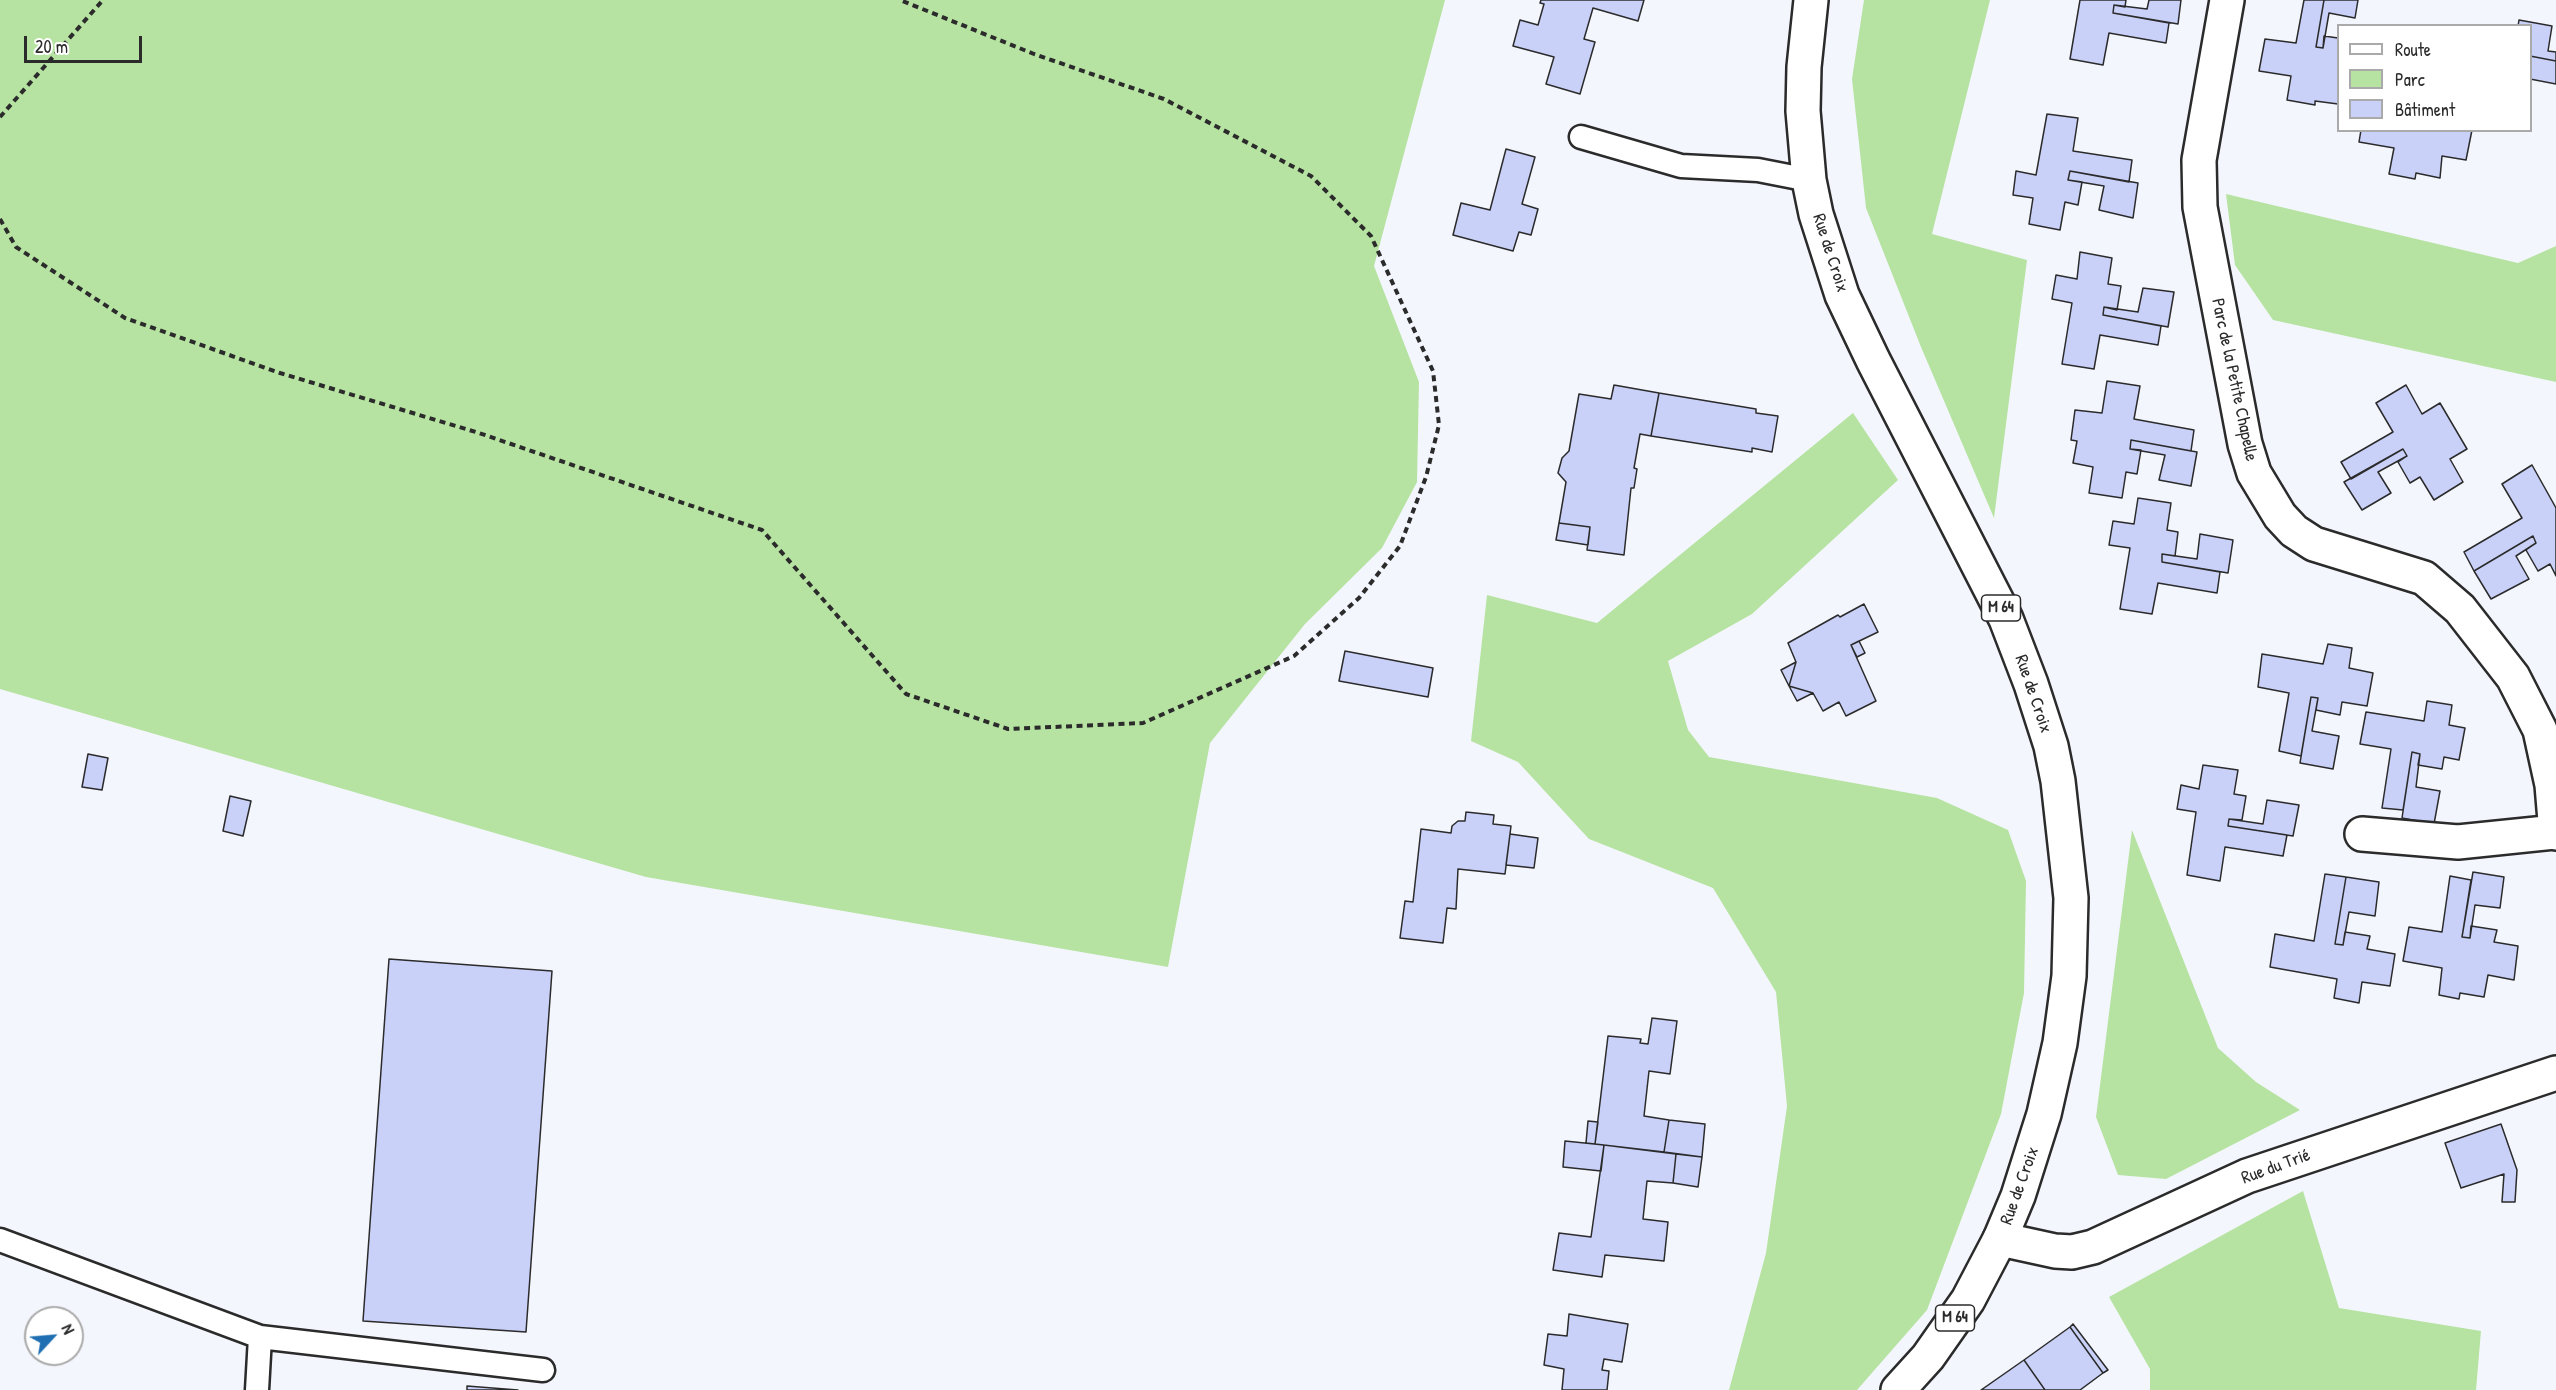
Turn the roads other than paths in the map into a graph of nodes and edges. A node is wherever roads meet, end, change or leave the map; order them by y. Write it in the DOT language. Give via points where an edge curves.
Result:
graph roads {
  1 [pos="1810,0"];
  2 [pos="2227,0"];
  3 [pos="1581,137"];
  4 [pos="1809,180"];
  5 [pos="2556,832"];
  6 [pos="2362,834"];
  7 [pos="2556,1073"];
  8 [pos="2000,1239"];
  9 [pos="0,1240"];
  10 [pos="260,1337"];
  11 [pos="543,1370"];
  12 [pos="258,1390"];
  13 [pos="1898,1390"];
  1 -- 4 [label="street, Rue de Croix / M 64" via="1804,67"];
  2 -- 5 [label="street, Parc de la Petite Chapelle" via="2198,180 2204,237 2254,473 2280,516 2313,544 2424,578 2460,609 2513,677 2540,730 2552,785"];
  3 -- 4 [label="lane" via="1681,166 1758,170"];
  4 -- 8 [label="street, Rue de Croix / M 64" via="1842,294 2006,619 2043,717 2058,781 2071,898 2066,1008 2055,1074 2035,1146"];
  5 -- 6 [label="street, Parc de la Petite Chapelle" via="2458,842"];
  7 -- 8 [label="street, Rue du Trié" via="2257,1172 2093,1247 2055,1251"];
  8 -- 13 [label="street, Rue de Croix / M 64" via="1954,1321"];
  9 -- 10 [label="lane"];
  10 -- 11 [label="lane"];
  10 -- 12 [label="lane"];
}
